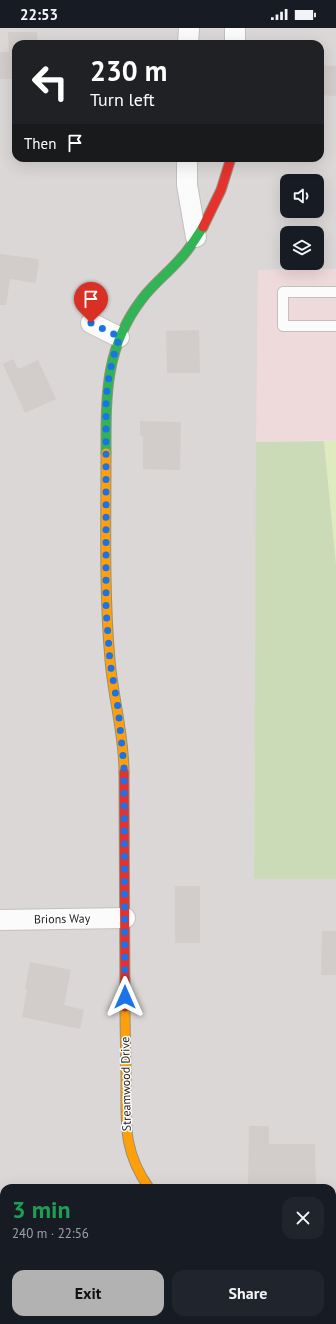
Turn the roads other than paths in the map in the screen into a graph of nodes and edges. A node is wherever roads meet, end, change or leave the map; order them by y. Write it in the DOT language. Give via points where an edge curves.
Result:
graph roads {
  1 [pos="189,28"];
  2 [pos="235,28"];
  3 [pos="188,40"];
  4 [pos="235,40"];
  5 [pos="187,162"];
  6 [pos="230,162"];
  7 [pos="196,237"];
  8 [pos="336,292"];
  9 [pos="91,323"];
  10 [pos="336,326"];
  11 [pos="120,337"];
  12 [pos="125,918"];
  13 [pos="0,920"];
  14 [pos="147,1184"];
  1 -- 3 [label="street"];
  2 -- 4 [label="street"];
  5 -- 7 [label="street" via="187,184"];
  6 -- 7 [label="street, Streamwood Drive" via="222,190"];
  7 -- 11 [label="street, Streamwood Drive" via="182,257 130,315"];
  8 -- 10 [label="lane" via="283,292 283,326"];
  9 -- 11 [label="street"];
  11 -- 12 [label="street, Streamwood Drive" via="112,359 106,400 106,609 110,662 123,753"];
  12 -- 13 [label="street, Brions Way"];
  12 -- 14 [label="street, Streamwood Drive" via="126,1132 130,1152"];
}
